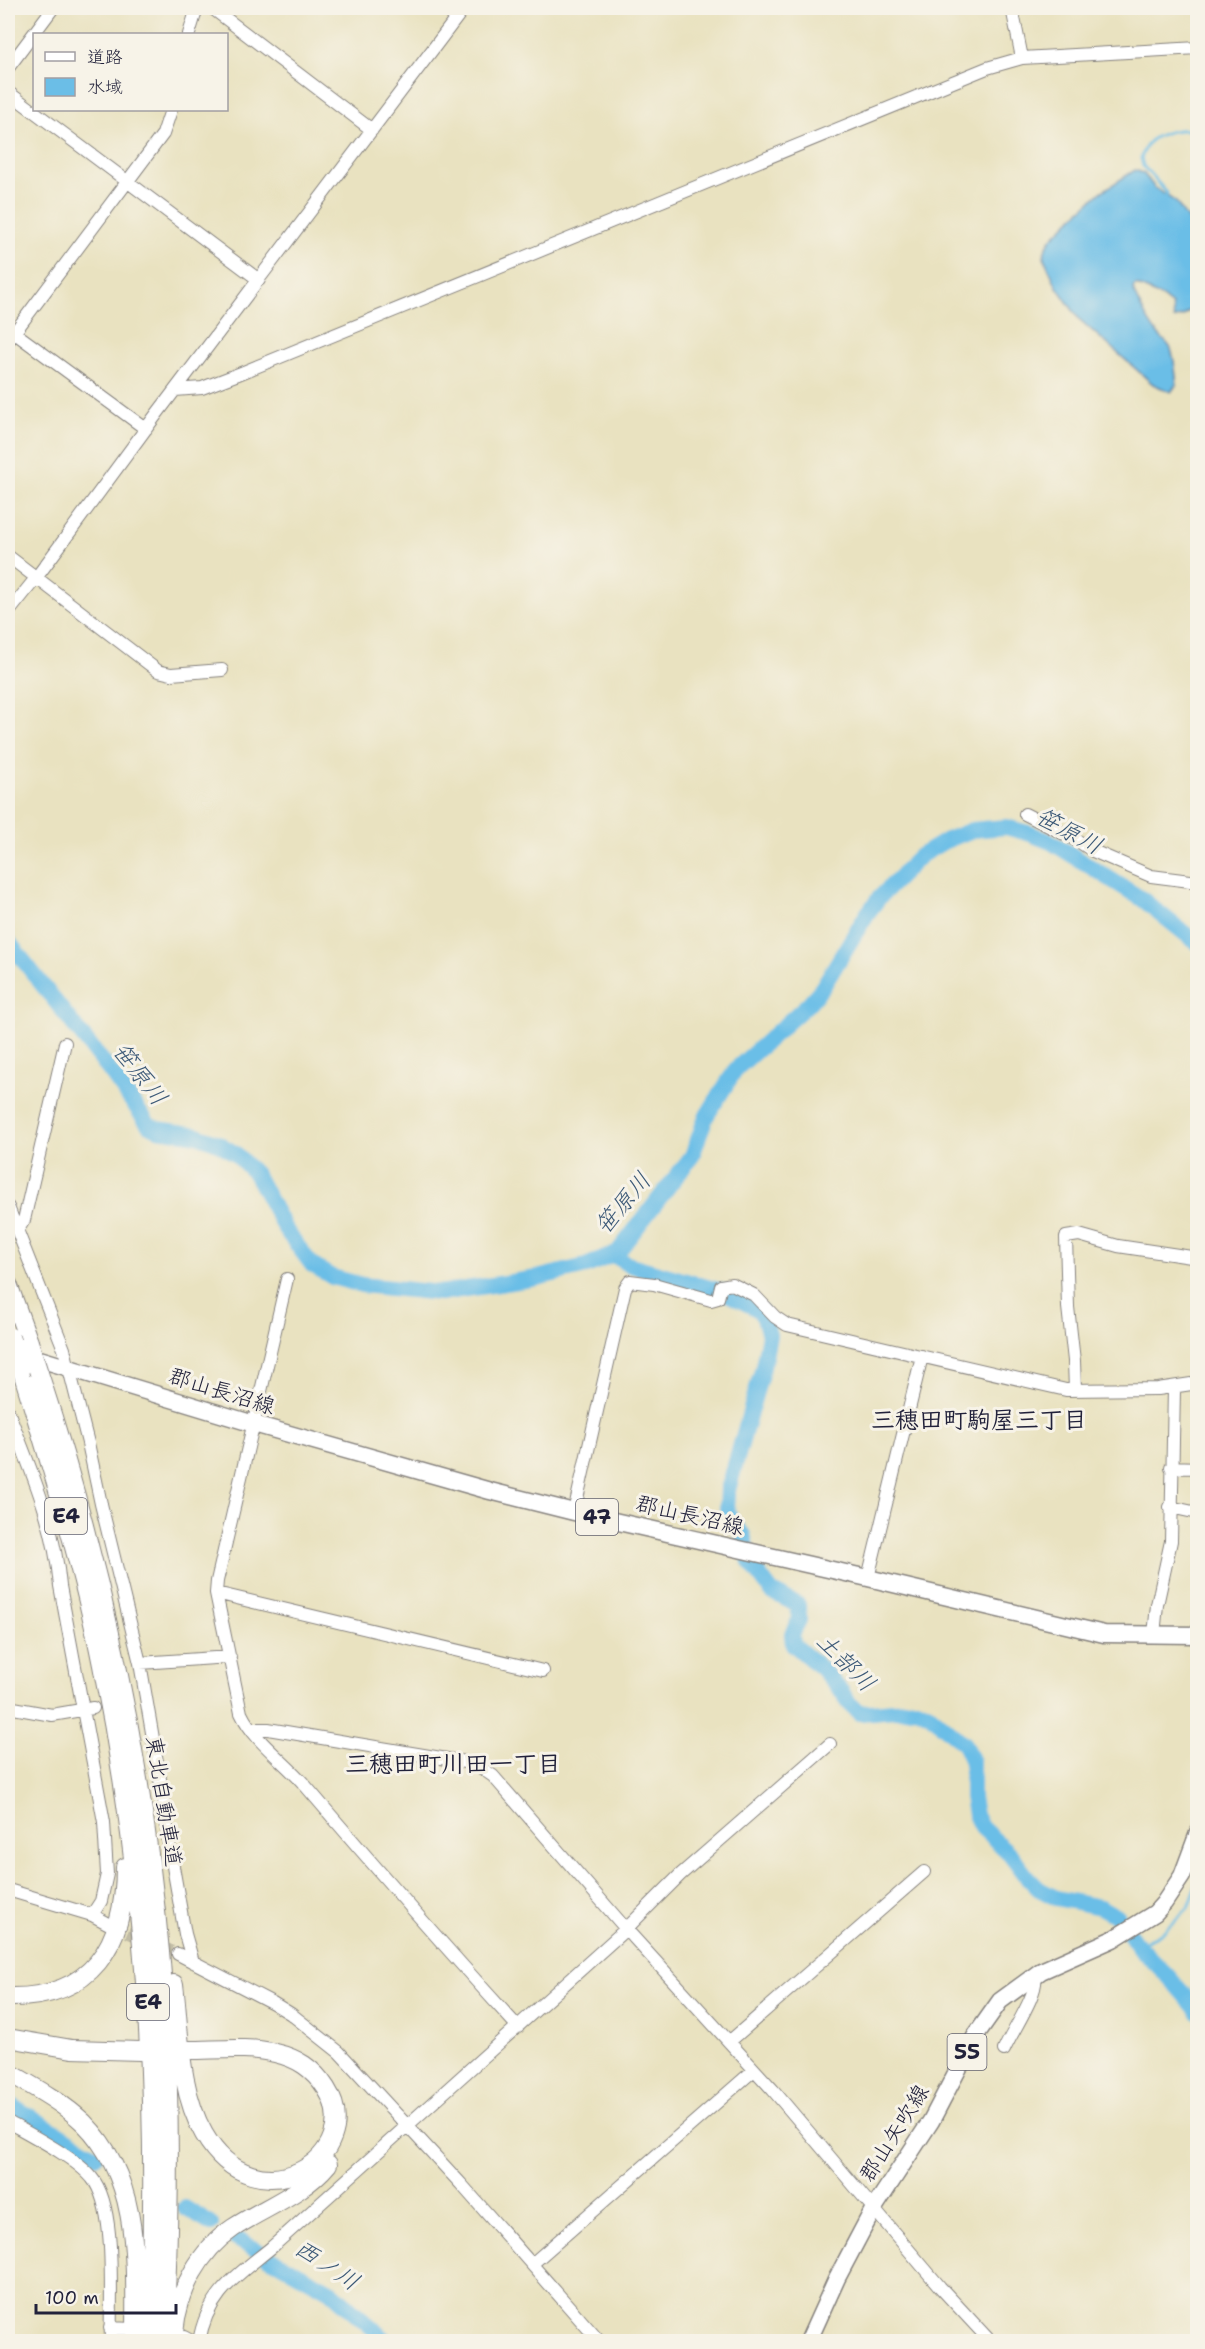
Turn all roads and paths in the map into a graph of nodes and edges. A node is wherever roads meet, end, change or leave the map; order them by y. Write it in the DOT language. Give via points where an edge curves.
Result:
graph roads {
  1 [pos="53,8"];
  2 [pos="196,8"];
  3 [pos="212,8"];
  4 [pos="464,8"];
  5 [pos="1012,8"];
  6 [pos="34,33"];
  7 [pos="189,33"];
  8 [pos="33,35"];
  9 [pos="1197,48"];
  10 [pos="1022,58"];
  11 [pos="8,68"];
  12 [pos="8,92"];
  13 [pos="33,111"];
  14 [pos="33,111"];
  15 [pos="171,111"];
  16 [pos="372,130"];
  17 [pos="127,182"];
  18 [pos="260,280"];
  19 [pos="10,334"];
  20 [pos="175,390"];
  21 [pos="146,429"];
  22 [pos="8,556"];
  23 [pos="36,578"];
  24 [pos="8,613"];
  25 [pos="222,670"];
  26 [pos="1024,814"];
  27 [pos="1197,882"];
  28 [pos="65,1043"];
  29 [pos="8,1208"];
  30 [pos="17,1231"];
  31 [pos="1197,1258"];
  32 [pos="287,1279"];
  33 [pos="8,1284"];
  34 [pos="8,1338"];
  35 [pos="922,1356"];
  36 [pos="69,1368"];
  37 [pos="1197,1383"];
  38 [pos="1174,1389"];
  39 [pos="1075,1390"];
  40 [pos="8,1410"];
  41 [pos="254,1425"];
  42 [pos="1171,1467"];
  43 [pos="1197,1468"];
  44 [pos="1170,1507"];
  45 [pos="574,1512"];
  46 [pos="1197,1513"];
  47 [pos="868,1578"];
  48 [pos="216,1593"];
  49 [pos="1154,1635"];
  50 [pos="1197,1635"];
  51 [pos="230,1657"];
  52 [pos="140,1663"];
  53 [pos="102,1666"];
  54 [pos="543,1671"];
  55 [pos="8,1707"];
  56 [pos="88,1709"];
  57 [pos="251,1730"];
  58 [pos="830,1744"];
  59 [pos="139,1787"];
  60 [pos="1197,1833"];
  61 [pos="924,1872"];
  62 [pos="8,1890"];
  63 [pos="92,1916"];
  64 [pos="111,1925"];
  65 [pos="626,1929"];
  66 [pos="178,1954"];
  67 [pos="193,1962"];
  68 [pos="1035,1976"];
  69 [pos="8,1997"];
  70 [pos="8,2027"];
  71 [pos="518,2027"];
  72 [pos="8,2038"];
  73 [pos="729,2042"];
  74 [pos="1004,2050"];
  75 [pos="754,2070"];
  76 [pos="8,2072"];
  77 [pos="8,2122"];
  78 [pos="406,2126"];
  79 [pos="874,2208"];
  80 [pos="532,2264"];
  81 [pos="110,2328"];
  82 [pos="134,2335"];
  83 [pos="183,2340"];
  84 [pos="111,2342"];
  85 [pos="148,2342"];
  86 [pos="164,2342"];
  87 [pos="199,2342"];
  88 [pos="600,2342"];
  89 [pos="808,2342"];
  90 [pos="991,2342"];
  1 -- 6 [label="street"];
  2 -- 7 [label="street"];
  3 -- 16 [label="street"];
  4 -- 16 [label="street"];
  5 -- 10 [label="street"];
  8 -- 11 [label="street"];
  9 -- 10 [label="street"];
  10 -- 20 [label="street" via="924,93 241,373 202,388"];
  12 -- 13 [label="street"];
  14 -- 17 [label="street"];
  15 -- 17 [label="street" via="166,130"];
  16 -- 18 [label="street"];
  17 -- 18 [label="street"];
  17 -- 19 [label="street"];
  18 -- 20 [label="street"];
  19 -- 21 [label="street"];
  20 -- 21 [label="street"];
  21 -- 23 [label="street"];
  22 -- 23 [label="street"];
  23 -- 24 [label="street"];
  23 -- 25 [label="street" via="158,671 171,674"];
  26 -- 27 [label="street" via="1151,876"];
  28 -- 30 [label="street" via="24,1220"];
  29 -- 30 [label="street"];
  30 -- 36 [label="street"];
  31 -- 39 [label="street" via="1118,1246 1079,1235 1066,1237"];
  32 -- 41 [label="street"];
  33 -- 59 [label="highway, 東北自動車道 / E4, bridge" via="70,1471 110,1625"];
  34 -- 36 [label="main road, 郡山長沼線 / 47"];
  34 -- 53 [label="highway, 東北自動車道 / E4, bridge" via="54,1472"];
  35 -- 39 [label="street"];
  35 -- 45 [label="street" via="787,1324 754,1295 732,1284 711,1300 654,1284 627,1283"];
  35 -- 47 [label="street"];
  36 -- 41 [label="main road, 郡山長沼線 / 47"];
  36 -- 52 [label="street"];
  37 -- 38 [label="street"];
  38 -- 39 [label="street"];
  38 -- 42 [label="street"];
  40 -- 56 [label="street" via="57,1551 60,1586"];
  41 -- 45 [label="main road, 郡山長沼線 / 47"];
  41 -- 48 [label="street"];
  42 -- 43 [label="street"];
  42 -- 44 [label="street"];
  44 -- 46 [label="street"];
  44 -- 49 [label="street" via="1171,1541"];
  45 -- 47 [label="main road, 郡山長沼線 / 47"];
  47 -- 49 [label="main road, 郡山長沼線 / 47" via="1104,1634"];
  48 -- 51 [label="street"];
  48 -- 54 [label="street"];
  49 -- 50 [label="main road, 郡山長沼線 / 47"];
  51 -- 52 [label="street"];
  51 -- 57 [label="street" via="238,1704"];
  52 -- 67 [label="street" via="141,1699"];
  53 -- 69 [label="highway" via="125,1861 117,1931 104,1955 73,1984 46,1994"];
  53 -- 85 [label="highway, 東北自動車道 / E4" via="129,1828 146,1975 153,2176"];
  55 -- 56 [label="street" via="52,1715"];
  56 -- 63 [label="street" via="108,1862 101,1901"];
  57 -- 65 [label="street" via="268,1729 480,1767 493,1776"];
  57 -- 71 [label="street" via="294,1773"];
  58 -- 65 [label="street" via="664,1890"];
  59 -- 83 [label="highway" via="163,1903 188,2087 203,2133 217,2152 244,2173 268,2179 287,2177 306,2170 325,2150 334,2128 333,2103 308,2066 285,2056 262,2050 188,2044 262,2040 291,2046 317,2060 333,2078 344,2103 341,2144 322,2171 293,2194 233,2228 204,2255 180,2304"];
  59 -- 86 [label="highway, 東北自動車道 / E4" via="164,2007 169,2182"];
  60 -- 68 [label="main road, 郡山矢吹線 / 55" via="1182,1876 1155,1913 1113,1939"];
  61 -- 73 [label="street"];
  62 -- 63 [label="street"];
  63 -- 64 [label="street"];
  65 -- 71 [label="street"];
  65 -- 73 [label="street"];
  66 -- 67 [label="street"];
  67 -- 78 [label="street" via="273,2003 322,2037"];
  68 -- 74 [label="street" via="1031,1999"];
  68 -- 79 [label="main road, 郡山矢吹線 / 55" via="1000,2001 976,2035 931,2121"];
  70 -- 72 [label="highway" via="139,2045 72,2049"];
  71 -- 78 [label="street"];
  73 -- 75 [label="street"];
  75 -- 79 [label="street"];
  75 -- 80 [label="street"];
  76 -- 82 [label="highway" via="51,2097 83,2122 113,2160 128,2201 133,2235"];
  77 -- 81 [label="street" via="76,2164 94,2181 102,2199 110,2242"];
  78 -- 80 [label="street"];
  78 -- 87 [label="street" via="221,2290 208,2310"];
  79 -- 89 [label="main road, 郡山矢吹線 / 55"];
  79 -- 90 [label="street"];
  80 -- 88 [label="street"];
  81 -- 82 [label="street"];
  81 -- 84 [label="street"];
}
